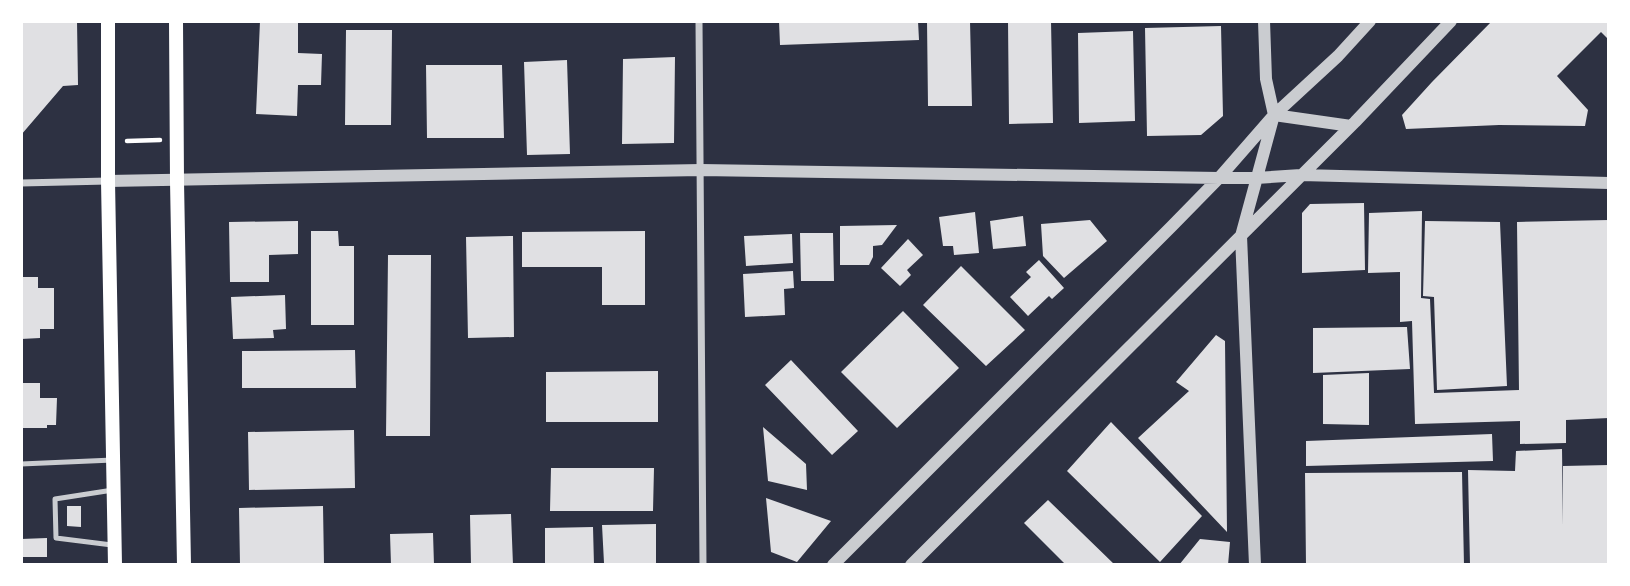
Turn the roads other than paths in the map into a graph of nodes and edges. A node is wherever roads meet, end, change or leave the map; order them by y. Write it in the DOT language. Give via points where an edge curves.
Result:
graph roads {
  1 [pos="108,21"];
  2 [pos="176,21"];
  3 [pos="699,21"];
  4 [pos="1264,21"];
  5 [pos="1370,21"];
  6 [pos="1451,21"];
  7 [pos="1274,115"];
  8 [pos="1351,126"];
  9 [pos="701,170"];
  10 [pos="1301,175"];
  11 [pos="1219,178"];
  12 [pos="1256,178"];
  13 [pos="108,181"];
  14 [pos="177,181"];
  15 [pos="21,183"];
  16 [pos="1609,183"];
  17 [pos="1241,236"];
  18 [pos="113,460"];
  19 [pos="21,464"];
  20 [pos="113,490"];
  21 [pos="114,545"];
  22 [pos="115,565"];
  23 [pos="184,565"];
  24 [pos="703,565"];
  25 [pos="833,565"];
  26 [pos="911,565"];
  27 [pos="1255,565"];
  1 -- 13 [label="main road"];
  2 -- 14 [label="main road"];
  3 -- 9 [label="street"];
  4 -- 7 [label="street" via="1266,79"];
  5 -- 7 [label="street"];
  6 -- 8 [label="street"];
  7 -- 8 [label="street"];
  7 -- 11 [label="street"];
  7 -- 12 [label="street"];
  8 -- 10 [label="street"];
  9 -- 11 [label="street"];
  9 -- 14 [label="street"];
  9 -- 24 [label="street"];
  10 -- 12 [label="street"];
  10 -- 16 [label="street"];
  10 -- 17 [label="street"];
  11 -- 12 [label="street"];
  11 -- 25 [label="street"];
  12 -- 17 [label="street"];
  13 -- 14 [label="street"];
  13 -- 15 [label="street"];
  13 -- 18 [label="main road"];
  14 -- 23 [label="main road"];
  17 -- 26 [label="street"];
  17 -- 27 [label="street"];
  18 -- 19 [label="lane"];
  18 -- 20 [label="main road"];
  20 -- 21 [label="main road"];
  20 -- 21 [label="lane" via="55,499 56,538"];
  21 -- 22 [label="main road"];
}
